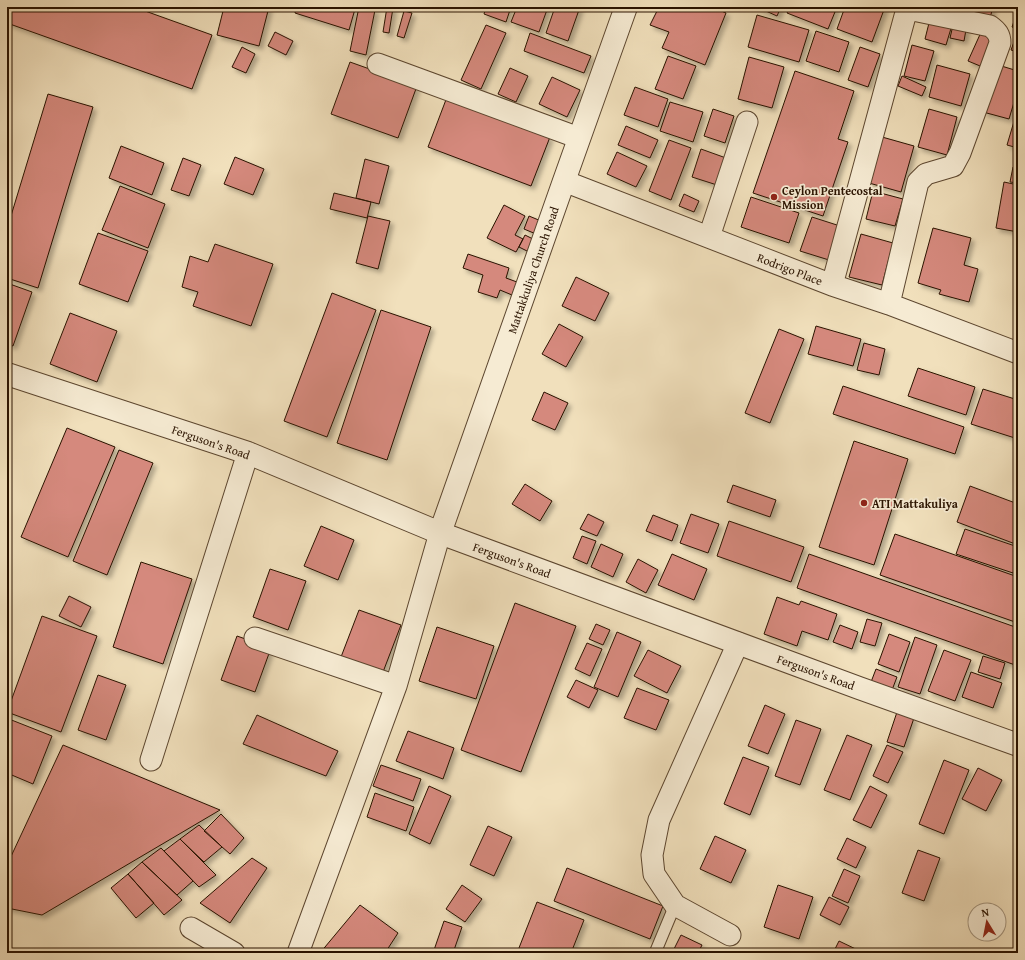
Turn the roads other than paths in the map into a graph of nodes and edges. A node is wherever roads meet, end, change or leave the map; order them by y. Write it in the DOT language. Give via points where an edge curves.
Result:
graph roads {
  1 [pos="626,7"];
  2 [pos="378,64"];
  3 [pos="747,122"];
  4 [pos="579,138"];
  5 [pos="564,181"];
  6 [pos="709,237"];
  7 [pos="832,285"];
  8 [pos="890,304"];
  9 [pos="1018,353"];
  10 [pos="7,374"];
  11 [pos="248,453"];
  12 [pos="440,533"];
  13 [pos="255,638"];
  14 [pos="738,643"];
  15 [pos="396,686"];
  16 [pos="1018,745"];
  17 [pos="151,760"];
  18 [pos="675,905"];
  19 [pos="191,928"];
  20 [pos="730,935"];
  21 [pos="234,953"];
  22 [pos="298,953"];
  23 [pos="656,953"];
  1 -- 4 [label="street, Mattakkuliya Church Road"];
  2 -- 4 [label="street"];
  3 -- 6 [label="street"];
  4 -- 5 [label="street, Mattakkuliya Church Road"];
  5 -- 6 [label="street, Rodrigo Place"];
  5 -- 12 [label="street, Mattakkuliya Church Road"];
  6 -- 7 [label="street, Rodrigo Place"];
  7 -- 8 [label="street, Rodrigo Place"];
  7 -- 8 [label="street" via="905,16 913,10 990,26 996,30 1000,43 953,166 926,174 918,182"];
  8 -- 9 [label="street, Rodrigo Place"];
  10 -- 11 [label="street, Ferguson's Road"];
  11 -- 12 [label="street, Ferguson's Road"];
  11 -- 17 [label="street"];
  12 -- 14 [label="street, Ferguson's Road"];
  12 -- 15 [label="street"];
  13 -- 15 [label="street"];
  14 -- 16 [label="street, Ferguson's Road"];
  14 -- 18 [label="street" via="659,820 652,855 654,874"];
  15 -- 22 [label="street"];
  18 -- 20 [label="street"];
  18 -- 23 [label="lane"];
  19 -- 21 [label="street"];
}
